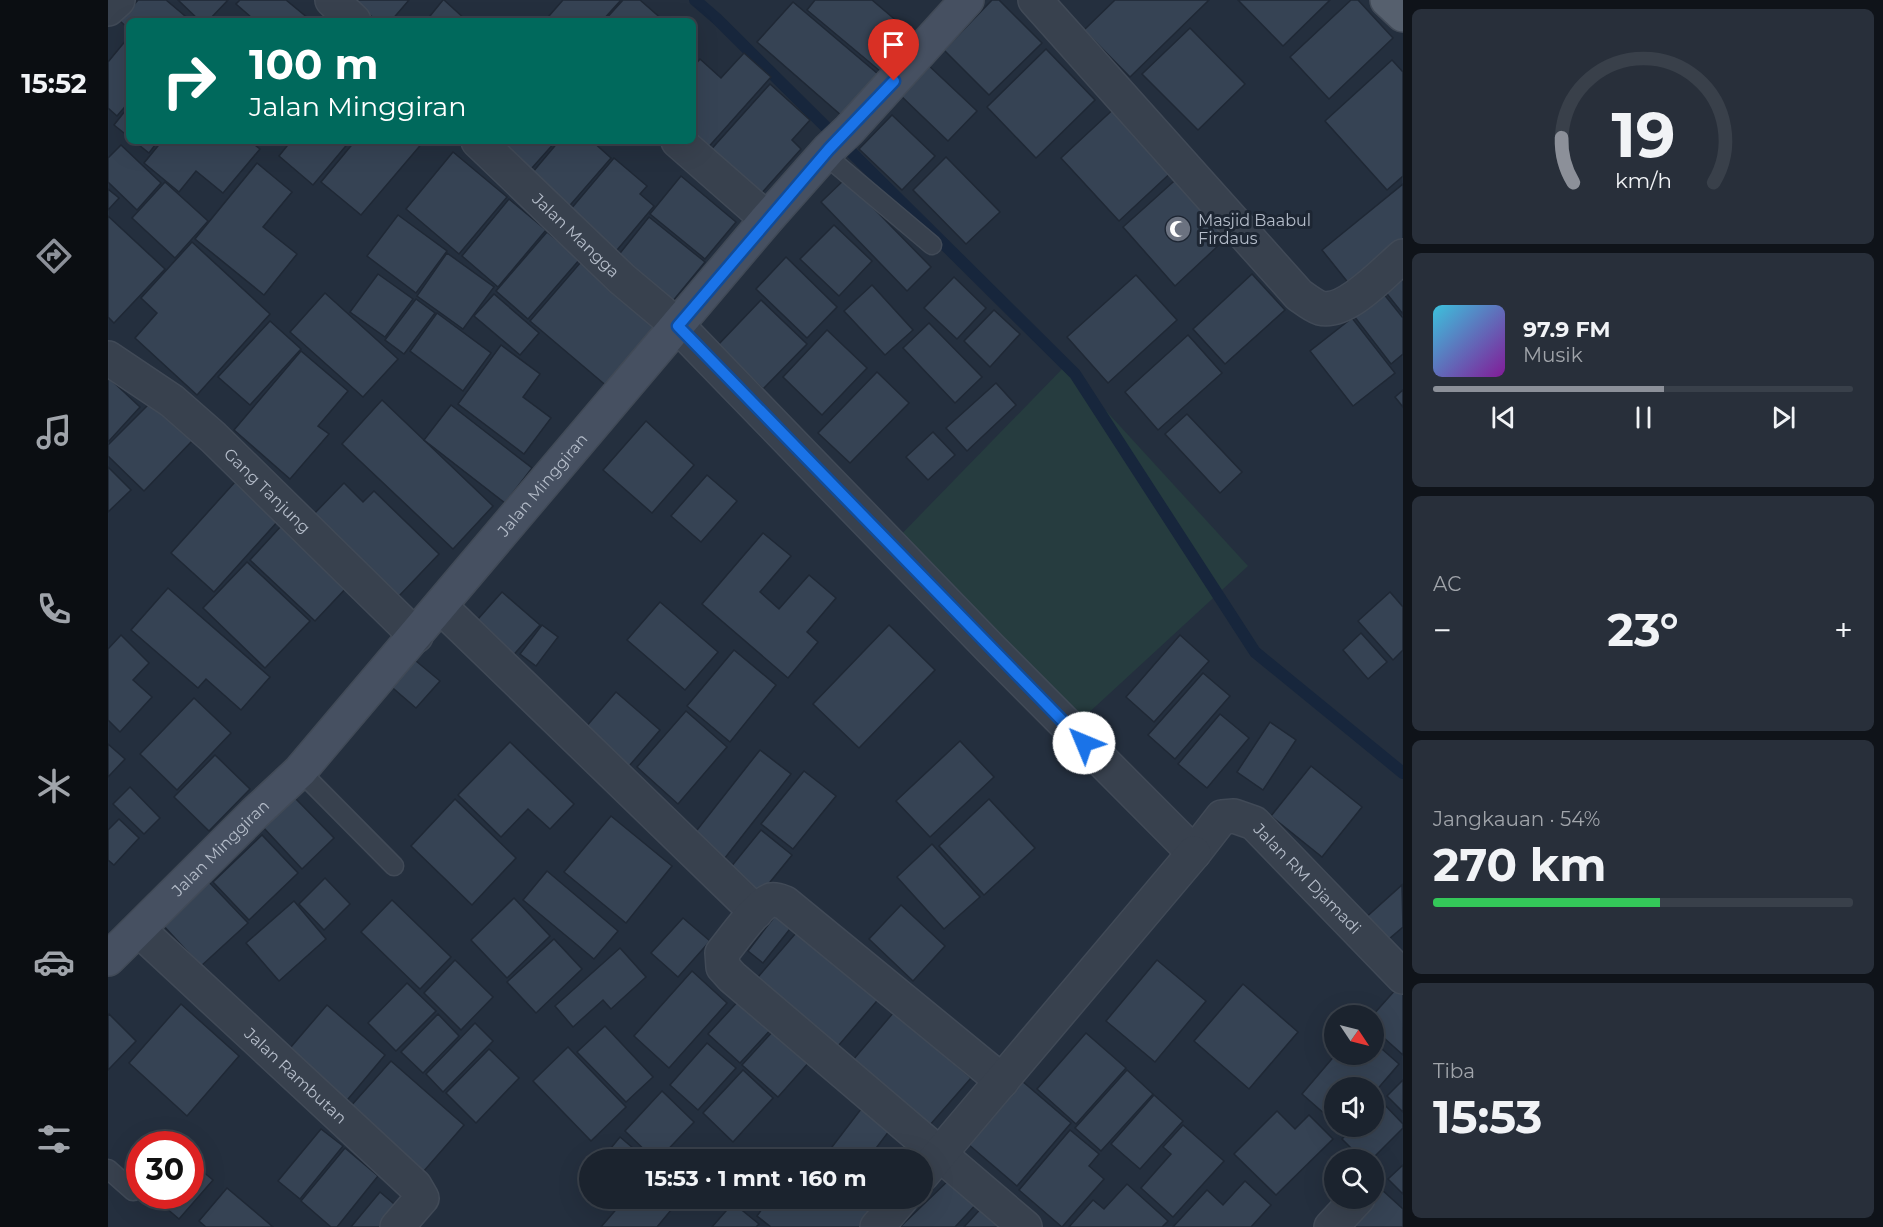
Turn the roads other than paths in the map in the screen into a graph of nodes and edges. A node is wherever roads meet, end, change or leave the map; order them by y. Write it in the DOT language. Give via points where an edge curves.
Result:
graph roads {
  1 [pos="118,0"];
  2 [pos="332,0"];
  3 [pos="967,0"];
  4 [pos="1035,0"];
  5 [pos="1387,0"];
  6 [pos="108,9"];
  7 [pos="1403,15"];
  8 [pos="351,18"];
  9 [pos="481,144"];
  10 [pos="681,144"];
  11 [pos="834,144"];
  12 [pos="767,219"];
  13 [pos="932,245"];
  14 [pos="1403,256"];
  15 [pos="678,326"];
  16 [pos="108,358"];
  17 [pos="440,606"];
  18 [pos="416,636"];
  19 [pos="300,771"];
  20 [pos="1194,853"];
  21 [pos="394,866"];
  22 [pos="756,912"];
  23 [pos="139,930"];
  24 [pos="108,959"];
  25 [pos="1403,977"];
  26 [pos="1002,1081"];
  27 [pos="914,1149"];
  28 [pos="933,1163"];
  29 [pos="933,1166"];
  30 [pos="108,1168"];
  31 [pos="126,1185"];
  32 [pos="893,1209"];
  33 [pos="1348,1209"];
  34 [pos="397,1227"];
  35 [pos="877,1227"];
  36 [pos="1025,1227"];
  37 [pos="1331,1227"];
  1 -- 6 [label="street"];
  2 -- 8 [label="street"];
  3 -- 11 [label="street, Jalan Minggiran"];
  4 -- 14 [label="street" via="1299,295 1329,309 1348,303"];
  5 -- 7 [label="main road"];
  9 -- 15 [label="street, Jalan Mangga" via="622,279"];
  10 -- 12 [label="street"];
  11 -- 12 [label="street, Jalan Minggiran"];
  11 -- 13 [label="lane"];
  12 -- 15 [label="street, Jalan Minggiran"];
  15 -- 17 [label="street, Jalan Minggiran"];
  15 -- 20 [label="street"];
  16 -- 18 [label="street, Gang Tanjung" via="172,401 205,430"];
  17 -- 18 [label="street, Jalan Minggiran"];
  17 -- 22 [label="street"];
  18 -- 19 [label="street, Jalan Minggiran"];
  19 -- 21 [label="lane"];
  19 -- 23 [label="street, Jalan Minggiran"];
  20 -- 25 [label="street, Jalan RM Djamadi" via="1222,817 1234,816 1254,823"];
  20 -- 26 [label="street"];
  22 -- 26 [label="street" via="770,900 785,903"];
  22 -- 27 [label="street" via="722,953 723,967"];
  23 -- 24 [label="street, Jalan Minggiran"];
  23 -- 34 [label="street, Jalan Rambutan" via="415,1186 422,1198"];
  26 -- 28 [label="street"];
  29 -- 36 [label="street"];
  30 -- 31 [label="lane"];
  32 -- 35 [label="street"];
  33 -- 37 [label="street"];
}
